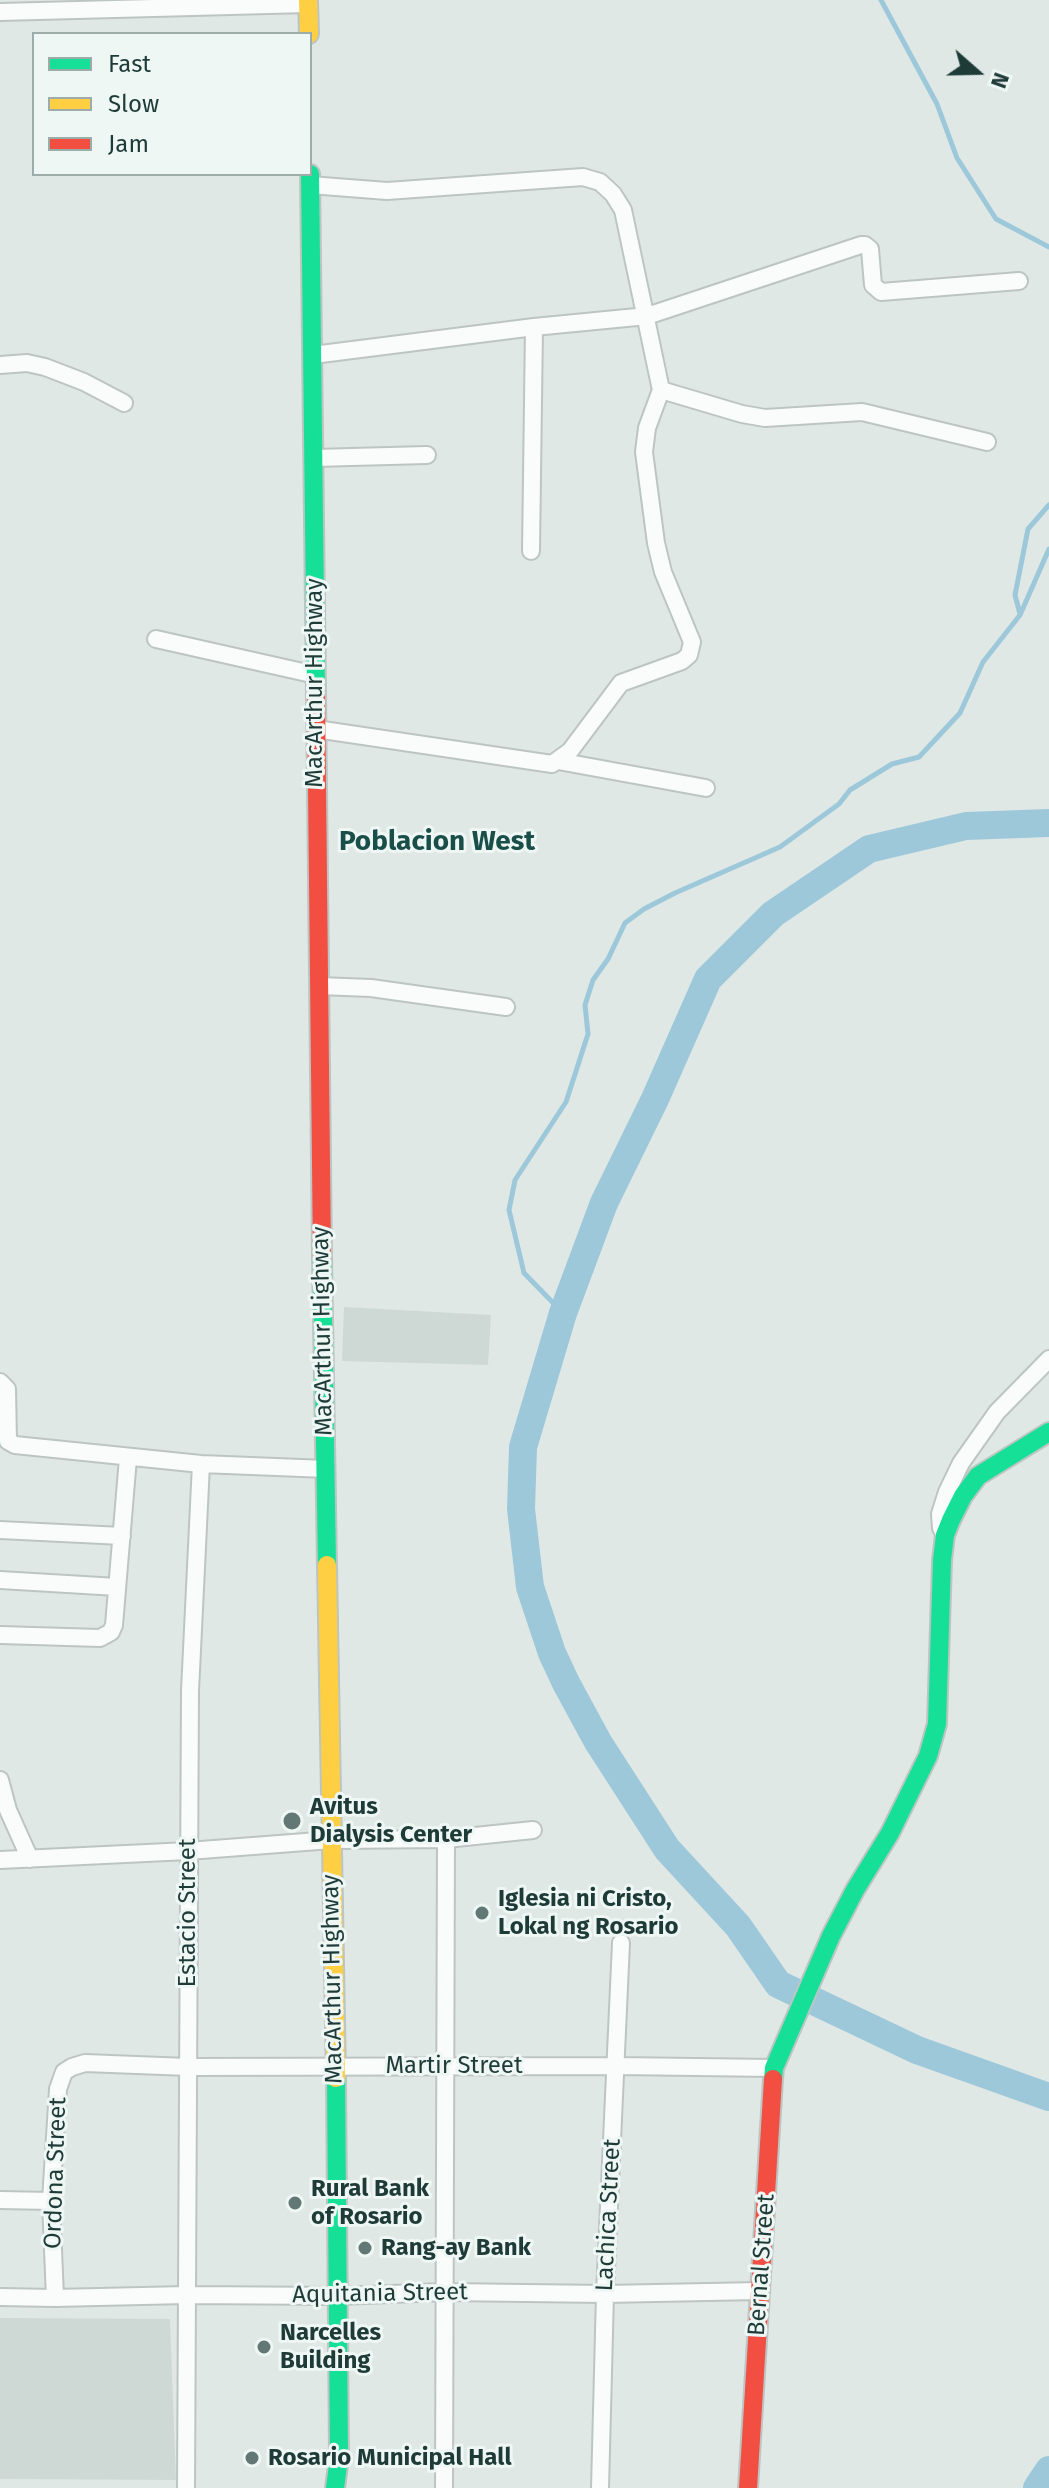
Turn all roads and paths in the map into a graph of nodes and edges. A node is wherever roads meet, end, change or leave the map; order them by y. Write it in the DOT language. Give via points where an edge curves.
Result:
graph roads {
  1 [pos="308,2"];
  2 [pos="0,12"];
  3 [pos="309,32"];
  4 [pos="310,180"];
  5 [pos="1019,281"];
  6 [pos="647,316"];
  7 [pos="534,327"];
  8 [pos="313,355"];
  9 [pos="0,365"];
  10 [pos="661,390"];
  11 [pos="124,403"];
  12 [pos="987,442"];
  13 [pos="427,455"];
  14 [pos="314,458"];
  15 [pos="531,551"];
  16 [pos="156,639"];
  17 [pos="316,675"];
  18 [pos="316,729"];
  19 [pos="558,761"];
  20 [pos="706,788"];
  21 [pos="319,986"];
  22 [pos="506,1007"];
  23 [pos="1049,1359"];
  24 [pos="0,1382"];
  25 [pos="1049,1432"];
  26 [pos="128,1458"];
  27 [pos="201,1464"];
  28 [pos="326,1469"];
  29 [pos="0,1530"];
  30 [pos="945,1535"];
  31 [pos="122,1536"];
  32 [pos="0,1580"];
  33 [pos="117,1587"];
  34 [pos="0,1635"];
  35 [pos="0,1780"];
  36 [pos="533,1830"];
  37 [pos="446,1839"];
  38 [pos="331,1840"];
  39 [pos="188,1851"];
  40 [pos="30,1859"];
  41 [pos="0,1860"];
  42 [pos="621,1943"];
  43 [pos="85,2063"];
  44 [pos="444,2065"];
  45 [pos="617,2066"];
  46 [pos="188,2067"];
  47 [pos="336,2067"];
  48 [pos="774,2068"];
  49 [pos="0,2200"];
  50 [pos="51,2201"];
  51 [pos="759,2291"];
  52 [pos="445,2292"];
  53 [pos="605,2294"];
  54 [pos="186,2295"];
  55 [pos="338,2296"];
  56 [pos="0,2297"];
  57 [pos="55,2298"];
  58 [pos="186,2488"];
  59 [pos="335,2488"];
  60 [pos="444,2488"];
  61 [pos="600,2488"];
  62 [pos="748,2488"];
  1 -- 2 [label="street"];
  1 -- 3 [label="main road"];
  4 -- 6 [label="street" via="387,191 583,177 600,182 623,210"];
  4 -- 8 [label="main road, MacArthur Highway"];
  5 -- 6 [label="street" via="881,292 873,285 870,249 865,245"];
  6 -- 7 [label="street"];
  6 -- 10 [label="street"];
  7 -- 8 [label="street"];
  7 -- 15 [label="street"];
  8 -- 14 [label="main road, MacArthur Highway"];
  9 -- 11 [label="street" via="39,365"];
  10 -- 12 [label="street" via="765,418 862,412"];
  10 -- 19 [label="street" via="644,452 663,572 692,649 682,661 621,683"];
  13 -- 14 [label="street"];
  14 -- 17 [label="main road, MacArthur Highway"];
  16 -- 17 [label="street"];
  17 -- 18 [label="main road, MacArthur Highway"];
  18 -- 19 [label="street" via="536,763"];
  18 -- 21 [label="main road, MacArthur Highway"];
  19 -- 20 [label="street"];
  21 -- 22 [label="street"];
  21 -- 28 [label="main road, MacArthur Highway"];
  23 -- 30 [label="street" via="997,1412 961,1463 940,1514"];
  24 -- 26 [label="street" via="7,1389 11,1444"];
  25 -- 30 [label="main road, Bernal Street" via="978,1476"];
  26 -- 27 [label="street"];
  26 -- 31 [label="street"];
  27 -- 28 [label="street"];
  27 -- 39 [label="street, Estacio Street"];
  28 -- 38 [label="main road, MacArthur Highway"];
  29 -- 31 [label="street"];
  30 -- 48 [label="main road, Bernal Street" via="937,1724 928,1756 831,1936"];
  31 -- 33 [label="street"];
  32 -- 33 [label="street"];
  33 -- 34 [label="street" via="114,1625 104,1638"];
  35 -- 40 [label="street"];
  36 -- 37 [label="street"];
  37 -- 38 [label="street"];
  37 -- 44 [label="street"];
  38 -- 39 [label="street"];
  38 -- 47 [label="main road, MacArthur Highway"];
  39 -- 40 [label="street"];
  39 -- 46 [label="street, Estacio Street"];
  40 -- 41 [label="street"];
  42 -- 45 [label="street, Lachica Street"];
  43 -- 46 [label="street, Martir Street"];
  43 -- 50 [label="street, Ordona Street" via="64,2072 58,2089"];
  44 -- 45 [label="street, Martir Street"];
  44 -- 47 [label="street, Martir Street"];
  44 -- 52 [label="street"];
  45 -- 48 [label="street, Martir Street"];
  45 -- 53 [label="street, Lachica Street"];
  46 -- 47 [label="street, Martir Street"];
  46 -- 54 [label="street, Estacio Street"];
  47 -- 55 [label="main road, MacArthur Highway"];
  48 -- 51 [label="main road, Bernal Street"];
  49 -- 50 [label="street"];
  50 -- 57 [label="street, Ordona Street"];
  51 -- 53 [label="street, Aquitania Street"];
  51 -- 62 [label="main road, Bernal Street"];
  52 -- 53 [label="street, Aquitania Street"];
  52 -- 55 [label="street, Aquitania Street"];
  52 -- 60 [label="street"];
  53 -- 61 [label="street, Lachica Street"];
  54 -- 55 [label="street, Aquitania Street"];
  54 -- 57 [label="street, Aquitania Street"];
  54 -- 58 [label="street, Estacio Street"];
  55 -- 59 [label="main road, MacArthur Highway"];
  56 -- 57 [label="street, Aquitania Street"];
}
